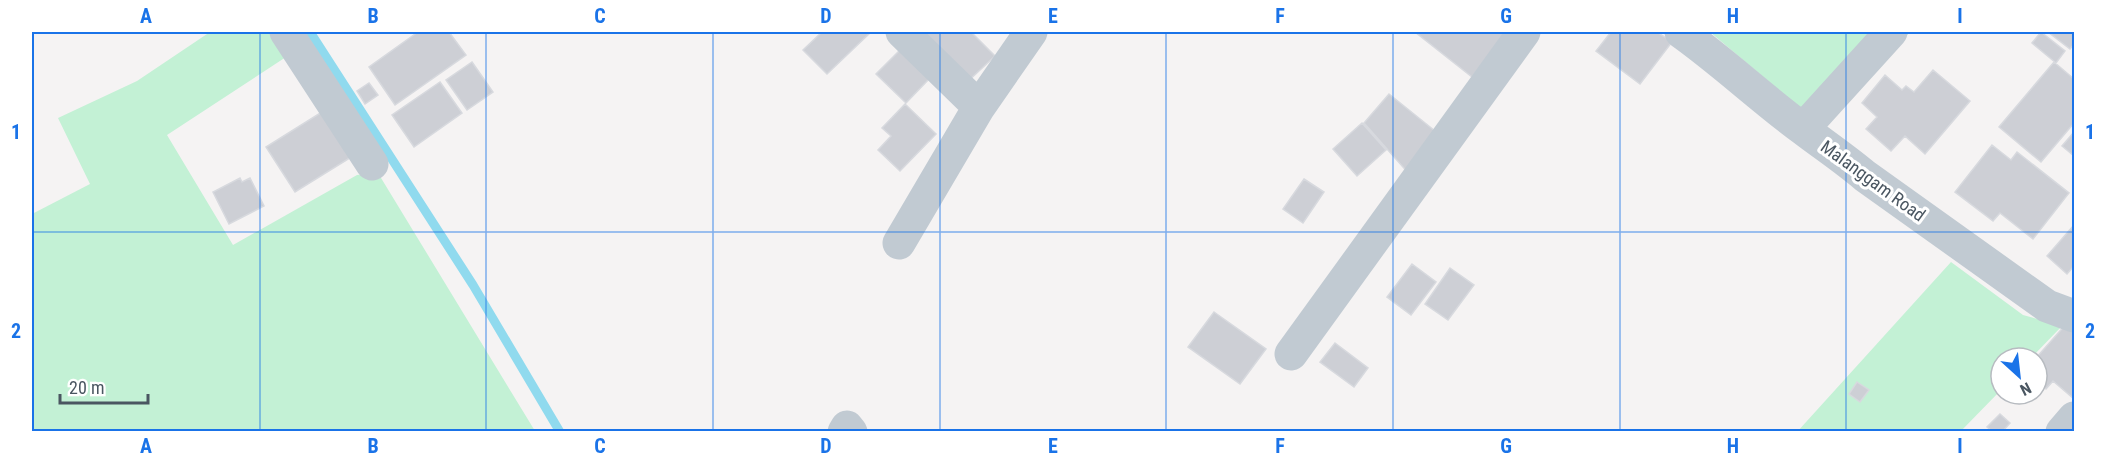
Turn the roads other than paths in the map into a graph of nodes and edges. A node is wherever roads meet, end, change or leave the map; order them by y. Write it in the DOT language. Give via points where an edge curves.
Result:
graph roads {
  1 [pos="286,32"];
  2 [pos="902,32"];
  3 [pos="1031,32"];
  4 [pos="1524,32"];
  5 [pos="1681,32"];
  6 [pos="1891,32"];
  7 [pos="980,107"];
  8 [pos="1803,129"];
  9 [pos="372,164"];
  10 [pos="899,243"];
  11 [pos="2074,316"];
  12 [pos="1291,354"];
  13 [pos="2074,418"];
  14 [pos="2062,432"];
  1 -- 9 [label="street"];
  2 -- 7 [label="street"];
  3 -- 7 [label="street"];
  4 -- 12 [label="street"];
  5 -- 8 [label="street, Malanggam Road"];
  6 -- 8 [label="street"];
  7 -- 10 [label="street"];
  8 -- 11 [label="street, Malanggam Road" via="2047,306"];
  13 -- 14 [label="street"];
}
